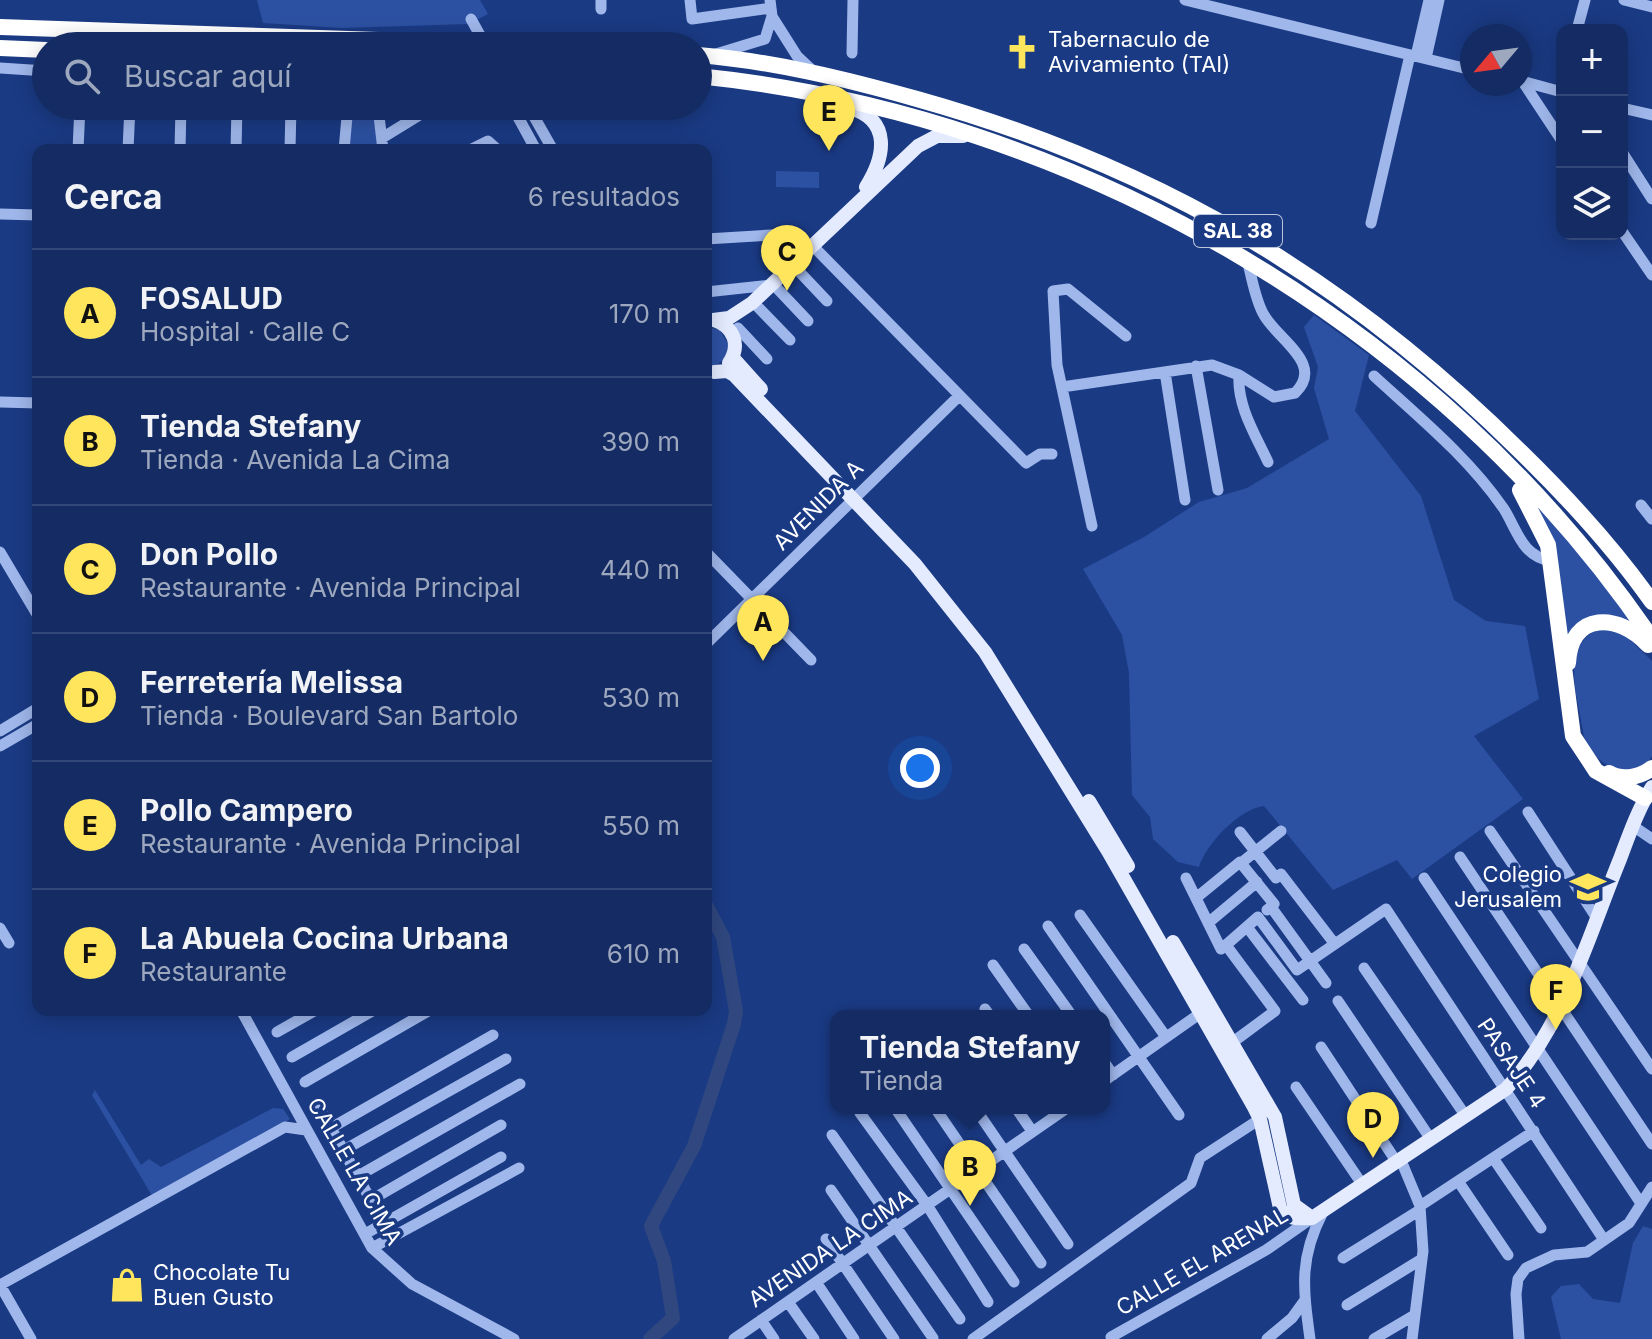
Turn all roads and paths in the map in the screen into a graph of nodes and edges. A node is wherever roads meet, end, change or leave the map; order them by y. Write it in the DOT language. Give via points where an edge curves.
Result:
graph roads {
  1 [pos="690,0"];
  2 [pos="853,0"];
  3 [pos="1185,0"];
  4 [pos="1429,0"];
  5 [pos="1439,0"];
  6 [pos="1585,0"];
  7 [pos="1624,0"];
  8 [pos="1652,7"];
  9 [pos="771,8"];
  10 [pos="471,19"];
  11 [pos="1579,24"];
  12 [pos="0,27"];
  13 [pos="145,32"];
  14 [pos="478,32"];
  15 [pos="0,48"];
  16 [pos="32,49"];
  17 [pos="712,53"];
  18 [pos="852,53"];
  19 [pos="712,56"];
  20 [pos="1417,57"];
  21 [pos="1460,67"];
  22 [pos="0,68"];
  23 [pos="32,70"];
  24 [pos="817,74"];
  25 [pos="712,77"];
  26 [pos="1532,84"];
  27 [pos="773,85"];
  28 [pos="1556,90"];
  29 [pos="1531,96"];
  30 [pos="1628,109"];
  31 [pos="1652,115"];
  32 [pos="79,120"];
  33 [pos="129,120"];
  34 [pos="181,120"];
  35 [pos="237,120"];
  36 [pos="291,120"];
  37 [pos="348,120"];
  38 [pos="379,120"];
  39 [pos="415,120"];
  40 [pos="520,120"];
  41 [pos="536,120"];
  42 [pos="1556,132"];
  43 [pos="78,144"];
  44 [pos="128,144"];
  45 [pos="180,144"];
  46 [pos="236,144"];
  47 [pos="290,144"];
  48 [pos="344,144"];
  49 [pos="382,144"];
  50 [pos="533,144"];
  51 [pos="550,144"];
  52 [pos="998,144"];
  53 [pos="1628,161"];
  54 [pos="1136,179"];
  55 [pos="1172,195"];
  56 [pos="1129,199"];
  57 [pos="1652,199"];
  58 [pos="858,200"];
  59 [pos="0,214"];
  60 [pos="32,215"];
  61 [pos="1163,216"];
  62 [pos="1371,223"];
  63 [pos="787,234"];
  64 [pos="712,239"];
  65 [pos="1628,240"];
  66 [pos="812,245"];
  67 [pos="1246,259"];
  68 [pos="792,264"];
  69 [pos="1652,275"];
  70 [pos="772,284"];
  71 [pos="736,291"];
  72 [pos="712,292"];
  73 [pos="755,300"];
  74 [pos="827,301"];
  75 [pos="712,320"];
  76 [pos="712,321"];
  77 [pos="808,321"];
  78 [pos="738,328"];
  79 [pos="1126,336"];
  80 [pos="790,340"];
  81 [pos="734,352"];
  82 [pos="767,359"];
  83 [pos="1196,366"];
  84 [pos="712,371"];
  85 [pos="712,372"];
  86 [pos="1165,372"];
  87 [pos="1239,375"];
  88 [pos="1374,376"];
  89 [pos="1062,387"];
  90 [pos="959,396"];
  91 [pos="0,402"];
  92 [pos="32,403"];
  93 [pos="1483,415"];
  94 [pos="1475,435"];
  95 [pos="1052,454"];
  96 [pos="1268,462"];
  97 [pos="1218,490"];
  98 [pos="856,496"];
  99 [pos="1185,500"];
  100 [pos="1641,505"];
  101 [pos="1652,519"];
  102 [pos="1092,526"];
  103 [pos="0,552"];
  104 [pos="712,558"];
  105 [pos="1551,561"];
  106 [pos="752,599"];
  107 [pos="1652,602"];
  108 [pos="32,606"];
  109 [pos="712,638"];
  110 [pos="1652,639"];
  111 [pos="1652,649"];
  112 [pos="811,660"];
  113 [pos="32,712"];
  114 [pos="32,727"];
  115 [pos="0,731"];
  116 [pos="0,746"];
  117 [pos="1652,768"];
  118 [pos="1616,776"];
  119 [pos="1644,792"];
  120 [pos="1528,812"];
  121 [pos="1635,821"];
  122 [pos="1281,831"];
  123 [pos="1490,831"];
  124 [pos="1240,832"];
  125 [pos="1652,839"];
  126 [pos="1255,852"];
  127 [pos="1460,857"];
  128 [pos="1241,863"];
  129 [pos="1186,878"];
  130 [pos="1424,878"];
  131 [pos="1257,882"];
  132 [pos="1196,898"];
  133 [pos="1271,907"];
  134 [pos="1080,915"];
  135 [pos="1258,917"];
  136 [pos="1596,917"];
  137 [pos="1208,923"];
  138 [pos="1048,926"];
  139 [pos="1247,927"];
  140 [pos="0,928"];
  141 [pos="9,943"];
  142 [pos="1334,943"];
  143 [pos="1226,945"];
  144 [pos="1024,949"];
  145 [pos="1310,961"];
  146 [pos="1578,962"];
  147 [pos="993,965"];
  148 [pos="1364,968"];
  149 [pos="1326,983"];
  150 [pos="1303,1000"];
  151 [pos="1338,1001"];
  152 [pos="1560,1007"];
  153 [pos="1025,1010"];
  154 [pos="1068,1010"];
  155 [pos="1107,1010"];
  156 [pos="1206,1010"];
  157 [pos="1110,1014"];
  158 [pos="244,1016"];
  159 [pos="305,1016"];
  160 [pos="364,1016"];
  161 [pos="420,1016"];
  162 [pos="277,1032"];
  163 [pos="493,1035"];
  164 [pos="1166,1037"];
  165 [pos="1233,1042"];
  166 [pos="1321,1047"];
  167 [pos="1539,1048"];
  168 [pos="1140,1056"];
  169 [pos="292,1057"];
  170 [pos="506,1059"];
  171 [pos="1652,1069"];
  172 [pos="1110,1077"];
  173 [pos="305,1082"];
  174 [pos="520,1084"];
  175 [pos="1296,1087"];
  176 [pos="1506,1089"];
  177 [pos="319,1106"];
  178 [pos="861,1114"];
  179 [pos="899,1114"];
  180 [pos="939,1114"];
  181 [pos="979,1114"];
  182 [pos="1020,1114"];
  183 [pos="1056,1114"];
  184 [pos="1179,1115"];
  185 [pos="1465,1115"];
  186 [pos="1260,1119"];
  187 [pos="501,1125"];
  188 [pos="331,1128"];
  189 [pos="307,1130"];
  190 [pos="1032,1131"];
  191 [pos="1534,1131"];
  192 [pos="832,1135"];
  193 [pos="1430,1138"];
  194 [pos="1652,1144"];
  195 [pos="344,1150"];
  196 [pos="1005,1151"];
  197 [pos="501,1157"];
  198 [pos="1493,1158"];
  199 [pos="1398,1160"];
  200 [pos="519,1168"];
  201 [pos="979,1168"];
  202 [pos="358,1176"];
  203 [pos="1458,1181"];
  204 [pos="1362,1184"];
  205 [pos="1652,1187"];
  206 [pos="950,1189"];
  207 [pos="831,1190"];
  208 [pos="371,1200"];
  209 [pos="1640,1202"];
  210 [pos="927,1205"];
  211 [pos="1420,1208"];
  212 [pos="1318,1214"];
  213 [pos="384,1223"];
  214 [pos="897,1227"];
  215 [pos="1541,1228"];
  216 [pos="365,1234"];
  217 [pos="391,1237"];
  218 [pos="826,1239"];
  219 [pos="1604,1240"];
  220 [pos="1068,1244"];
  221 [pos="871,1245"];
  222 [pos="372,1248"];
  223 [pos="1508,1255"];
  224 [pos="1343,1258"];
  225 [pos="1422,1259"];
  226 [pos="844,1262"];
  227 [pos="1041,1263"];
  228 [pos="816,1282"];
  229 [pos="1014,1282"];
  230 [pos="0,1285"];
  231 [pos="1305,1300"];
  232 [pos="788,1302"];
  233 [pos="988,1302"];
  234 [pos="1347,1305"];
  235 [pos="1413,1316"];
  236 [pos="960,1319"];
  237 [pos="761,1320"];
  238 [pos="1111,1337"];
  239 [pos="735,1338"];
  240 [pos="933,1338"];
  241 [pos="31,1339"];
  242 [pos="514,1339"];
  243 [pos="774,1339"];
  244 [pos="814,1339"];
  245 [pos="854,1339"];
  246 [pos="894,1339"];
  247 [pos="973,1339"];
  248 [pos="1267,1339"];
  249 [pos="1310,1339"];
  250 [pos="1374,1339"];
  251 [pos="1412,1339"];
  252 [pos="1519,1339"];
  1 -- 9 [label="street" via="692,19"];
  2 -- 18 [label="street"];
  3 -- 20 [label="street"];
  4 -- 20 [label="street"];
  5 -- 20 [label="street"];
  6 -- 11 [label="street"];
  7 -- 8 [label="street"];
  9 -- 17 [label="street" via="765,39"];
  9 -- 24 [label="street" via="797,56"];
  10 -- 14 [label="street, bridge"];
  12 -- 13 [label="highway"];
  15 -- 16 [label="highway"];
  19 -- 24 [label="highway, SAL 38"];
  20 -- 21 [label="street"];
  20 -- 62 [label="street"];
  22 -- 23 [label="street"];
  24 -- 54 [label="highway, SAL 38" via="998,123"];
  25 -- 27 [label="highway, SAL 38"];
  26 -- 28 [label="street"];
  27 -- 52 [label="highway, SAL 38" via="901,114"];
  27 -- 58 [label="main road" via="862,111 876,125 882,153"];
  29 -- 42 [label="street"];
  30 -- 31 [label="street"];
  32 -- 43 [label="street"];
  33 -- 44 [label="street"];
  34 -- 45 [label="street"];
  35 -- 46 [label="street"];
  36 -- 47 [label="street"];
  37 -- 48 [label="street"];
  38 -- 49 [label="street"];
  39 -- 49 [label="street"];
  40 -- 50 [label="street"];
  41 -- 51 [label="street"];
  52 -- 56 [label="highway, SAL 38"];
  52 -- 58 [label="main road" via="958,135 928,140"];
  53 -- 57 [label="street"];
  54 -- 55 [label="highway, SAL 38"];
  54 -- 56 [label="highway" via="1139,190"];
  55 -- 61 [label="highway" via="1162,205"];
  55 -- 93 [label="highway, SAL 38" via="1284,257 1352,304"];
  56 -- 61 [label="highway, SAL 38"];
  58 -- 66 [label="main road"];
  59 -- 60 [label="street"];
  61 -- 67 [label="highway, SAL 38"];
  63 -- 64 [label="street"];
  65 -- 69 [label="street"];
  66 -- 68 [label="main road"];
  66 -- 90 [label="street"];
  67 -- 87 [label="street" via="1261,310 1307,372 1300,388 1281,398"];
  67 -- 94 [label="highway, SAL 38" via="1347,326"];
  68 -- 70 [label="main road"];
  68 -- 74 [label="street"];
  70 -- 71 [label="street"];
  70 -- 73 [label="main road"];
  70 -- 77 [label="street"];
  71 -- 72 [label="street"];
  71 -- 73 [label="street"];
  73 -- 75 [label="main road" via="729,318"];
  73 -- 78 [label="main road"];
  73 -- 80 [label="street"];
  76 -- 81 [label="main road" via="729,328"];
  78 -- 81 [label="main road"];
  78 -- 82 [label="street"];
  79 -- 89 [label="street" via="1068,289 1054,290 1054,342"];
  81 -- 84 [label="main road" via="725,367"];
  81 -- 98 [label="main road"];
  83 -- 86 [label="street"];
  83 -- 87 [label="street" via="1212,365"];
  83 -- 97 [label="street"];
  85 -- 98 [label="main road" via="734,375"];
  86 -- 89 [label="street"];
  86 -- 99 [label="street"];
  87 -- 96 [label="street" via="1247,419"];
  88 -- 105 [label="street" via="1478,474 1535,558"];
  89 -- 102 [label="street"];
  90 -- 95 [label="street" via="1026,463"];
  90 -- 98 [label="street, AVENIDA A"];
  91 -- 92 [label="street"];
  93 -- 94 [label="highway"];
  93 -- 107 [label="highway, SAL 38" via="1572,505"];
  94 -- 105 [label="highway" via="1531,506"];
  94 -- 110 [label="highway, SAL 38" via="1564,525"];
  98 -- 106 [label="street, AVENIDA A"];
  98 -- 156 [label="main road" via="940,591 985,652"];
  100 -- 101 [label="street"];
  103 -- 108 [label="street"];
  104 -- 106 [label="street"];
  105 -- 119 [label="highway" via="1573,736 1596,771"];
  106 -- 109 [label="street, AVENIDA A"];
  106 -- 112 [label="street"];
  111 -- 118 [label="highway" via="1632,629 1609,621 1581,631 1568,655 1579,737 1591,759"];
  113 -- 115 [label="street"];
  114 -- 116 [label="street"];
  117 -- 118 [label="highway" via="1637,776"];
  117 -- 119 [label="main road"];
  118 -- 119 [label="highway"];
  119 -- 121 [label="main road"];
  120 -- 136 [label="street"];
  121 -- 125 [label="street"];
  121 -- 136 [label="main road"];
  122 -- 126 [label="street"];
  123 -- 146 [label="street"];
  124 -- 126 [label="street"];
  126 -- 128 [label="street"];
  126 -- 142 [label="street" via="1276,878 1281,874"];
  127 -- 152 [label="street"];
  128 -- 131 [label="street"];
  128 -- 132 [label="street"];
  129 -- 132 [label="street"];
  130 -- 167 [label="street"];
  131 -- 133 [label="street" via="1274,904"];
  131 -- 137 [label="street"];
  132 -- 137 [label="street"];
  133 -- 135 [label="street"];
  133 -- 145 [label="street"];
  134 -- 164 [label="street"];
  135 -- 139 [label="street"];
  135 -- 145 [label="street" via="1297,970"];
  136 -- 146 [label="main road"];
  137 -- 143 [label="street" via="1221,949"];
  138 -- 155 [label="street"];
  139 -- 143 [label="street"];
  139 -- 150 [label="street"];
  140 -- 141 [label="street"];
  142 -- 145 [label="street"];
  142 -- 176 [label="street, PASAJE 4" via="1386,909"];
  143 -- 165 [label="street" via="1275,1011"];
  144 -- 154 [label="street"];
  145 -- 149 [label="street"];
  146 -- 152 [label="main road"];
  146 -- 171 [label="street"];
  147 -- 153 [label="street"];
  148 -- 185 [label="street"];
  151 -- 193 [label="street"];
  152 -- 167 [label="main road"];
  152 -- 194 [label="street"];
  156 -- 164 [label="street"];
  156 -- 165 [label="main road"];
  156 -- 186 [label="main road"];
  157 -- 168 [label="street"];
  158 -- 189 [label="street, CALLE LA CIMA"];
  159 -- 162 [label="street"];
  160 -- 169 [label="street"];
  161 -- 173 [label="street"];
  163 -- 188 [label="street"];
  164 -- 168 [label="street"];
  165 -- 212 [label="main road" via="1275,1117 1294,1205"];
  166 -- 199 [label="street"];
  167 -- 176 [label="main road"];
  167 -- 209 [label="street"];
  168 -- 172 [label="street"];
  168 -- 184 [label="street"];
  170 -- 195 [label="street"];
  174 -- 202 [label="street"];
  175 -- 204 [label="street"];
  176 -- 185 [label="main road"];
  176 -- 191 [label="street, PASAJE 4"];
  177 -- 188 [label="street"];
  178 -- 210 [label="street"];
  179 -- 206 [label="street"];
  180 -- 201 [label="street"];
  181 -- 196 [label="street"];
  182 -- 190 [label="street"];
  183 -- 190 [label="street, AVENIDA LA CIMA"];
  185 -- 193 [label="main road"];
  186 -- 212 [label="main road" via="1284,1215"];
  186 -- 247 [label="street" via="1200,1158 1191,1183"];
  187 -- 208 [label="street"];
  188 -- 195 [label="street"];
  189 -- 216 [label="street, CALLE LA CIMA"];
  189 -- 230 [label="street" via="285,1127"];
  190 -- 196 [label="street, AVENIDA LA CIMA"];
  191 -- 198 [label="street"];
  191 -- 219 [label="street, PASAJE 4"];
  192 -- 214 [label="street"];
  193 -- 199 [label="main road"];
  195 -- 202 [label="street"];
  196 -- 201 [label="street, AVENIDA LA CIMA"];
  196 -- 220 [label="street"];
  197 -- 213 [label="street"];
  198 -- 203 [label="street"];
  198 -- 215 [label="street"];
  199 -- 204 [label="main road"];
  199 -- 211 [label="street"];
  200 -- 217 [label="street"];
  201 -- 206 [label="street, AVENIDA LA CIMA"];
  201 -- 227 [label="street"];
  202 -- 208 [label="street"];
  203 -- 211 [label="street"];
  203 -- 223 [label="street"];
  204 -- 212 [label="main road"];
  205 -- 209 [label="street"];
  206 -- 210 [label="street, AVENIDA LA CIMA"];
  206 -- 229 [label="street"];
  207 -- 221 [label="street"];
  208 -- 213 [label="street"];
  209 -- 219 [label="street" via="1629,1223"];
  210 -- 214 [label="street, AVENIDA LA CIMA"];
  210 -- 233 [label="street"];
  211 -- 224 [label="street"];
  211 -- 225 [label="street"];
  212 -- 231 [label="street" via="1308,1239"];
  212 -- 238 [label="street, CALLE EL ARENAL" via="1266,1250"];
  213 -- 216 [label="street"];
  213 -- 217 [label="street"];
  214 -- 221 [label="street, AVENIDA LA CIMA"];
  214 -- 236 [label="street"];
  216 -- 222 [label="street, CALLE LA CIMA"];
  217 -- 222 [label="street"];
  218 -- 226 [label="street"];
  219 -- 252 [label="street" via="1587,1252 1554,1255 1526,1268 1516,1294"];
  221 -- 226 [label="street, AVENIDA LA CIMA"];
  221 -- 240 [label="street"];
  222 -- 242 [label="street, CALLE LA CIMA" via="412,1284"];
  225 -- 234 [label="street"];
  225 -- 235 [label="street"];
  226 -- 228 [label="street, AVENIDA LA CIMA"];
  226 -- 246 [label="street"];
  228 -- 232 [label="street, AVENIDA LA CIMA"];
  228 -- 245 [label="street"];
  230 -- 241 [label="street"];
  231 -- 248 [label="street"];
  231 -- 249 [label="street"];
  232 -- 237 [label="street, AVENIDA LA CIMA"];
  232 -- 244 [label="street"];
  235 -- 250 [label="street"];
  235 -- 251 [label="street"];
  237 -- 239 [label="street, AVENIDA LA CIMA"];
  237 -- 243 [label="street"];
}
